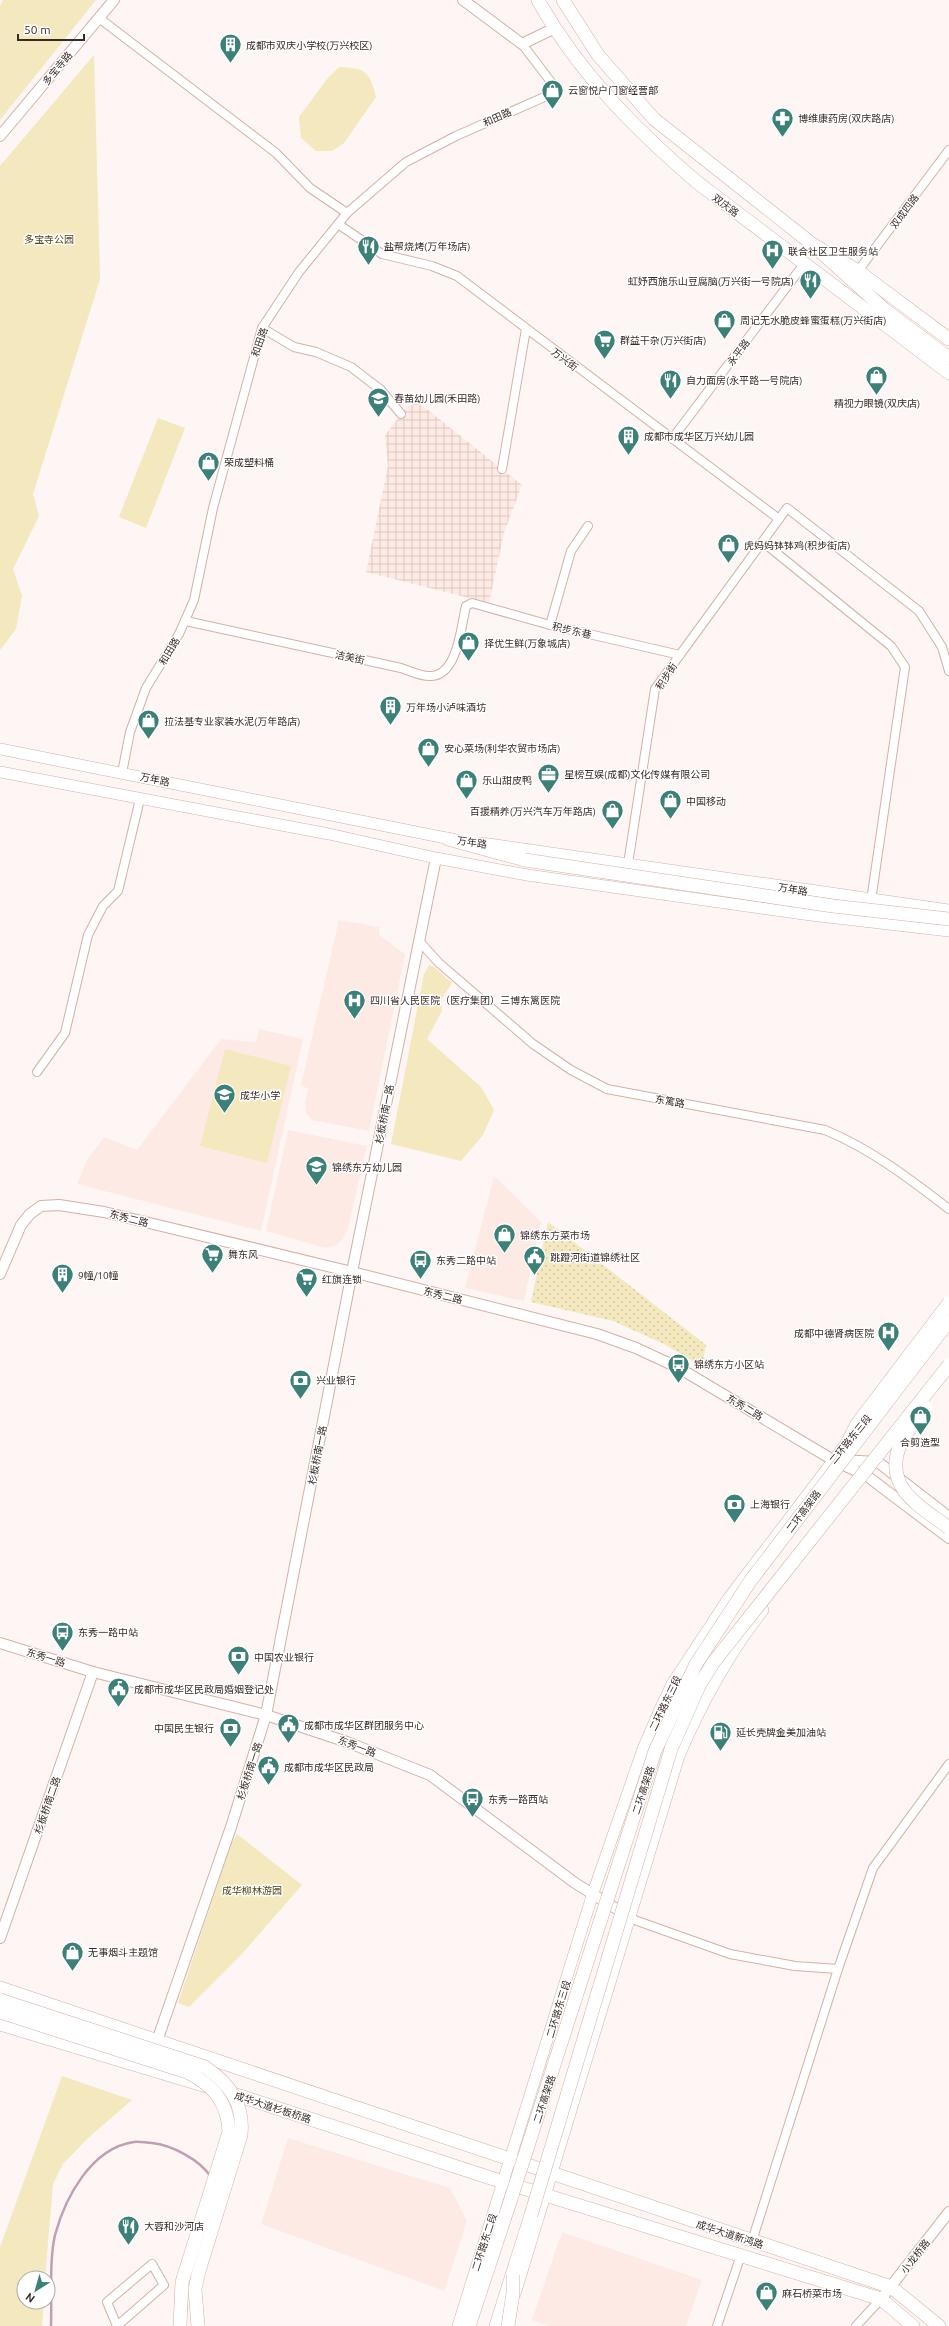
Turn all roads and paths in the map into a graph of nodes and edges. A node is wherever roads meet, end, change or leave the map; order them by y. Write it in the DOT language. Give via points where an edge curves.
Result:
graph roads {
  1 [pos="114,0"];
  2 [pos="538,0"];
  3 [pos="563,0"];
  4 [pos="466,2"];
  5 [pos="99,18"];
  6 [pos="555,28"];
  7 [pos="522,44"];
  8 [pos="0,136"];
  9 [pos="949,150"];
  10 [pos="347,213"];
  11 [pos="338,224"];
  12 [pos="812,244"];
  13 [pos="804,264"];
  14 [pos="858,271"];
  15 [pos="262,328"];
  16 [pos="526,329"];
  17 [pos="949,339"];
  18 [pos="949,358"];
  19 [pos="949,373"];
  20 [pos="401,414"];
  21 [pos="672,439"];
  22 [pos="502,469"];
  23 [pos="779,519"];
  24 [pos="588,526"];
  25 [pos="763,542"];
  26 [pos="466,606"];
  27 [pos="186,621"];
  28 [pos="550,625"];
  29 [pos="680,655"];
  30 [pos="949,671"];
  31 [pos="0,749"];
  32 [pos="0,772"];
  33 [pos="122,773"];
  34 [pos="140,799"];
  35 [pos="448,838"];
  36 [pos="436,858"];
  37 [pos="628,864"];
  38 [pos="814,892"];
  39 [pos="871,901"];
  40 [pos="949,910"];
  41 [pos="811,915"];
  42 [pos="949,919"];
  43 [pos="949,931"];
  44 [pos="419,941"];
  45 [pos="37,1072"];
  46 [pos="949,1209"];
  47 [pos="352,1272"];
  48 [pos="0,1274"];
  49 [pos="949,1304"];
  50 [pos="949,1316"];
  51 [pos="949,1321"];
  52 [pos="949,1365"];
  53 [pos="949,1369"];
  54 [pos="833,1460"];
  55 [pos="878,1462"];
  56 [pos="831,1474"];
  57 [pos="867,1476"];
  58 [pos="949,1517"];
  59 [pos="949,1528"];
  60 [pos="949,1538"];
  61 [pos="0,1644"];
  62 [pos="94,1672"];
  63 [pos="266,1715"];
  64 [pos="949,1764"];
  65 [pos="593,1893"];
  66 [pos="629,1918"];
  67 [pos="0,1938"];
  68 [pos="838,1969"];
  69 [pos="0,1988"];
  70 [pos="0,2000"];
  71 [pos="0,2012"];
  72 [pos="0,2024"];
  73 [pos="157,2041"];
  74 [pos="511,2159"];
  75 [pos="552,2174"];
  76 [pos="503,2182"];
  77 [pos="546,2194"];
  78 [pos="949,2212"];
  79 [pos="752,2241"];
  80 [pos="741,2254"];
  81 [pos="513,2275"];
  82 [pos="891,2287"];
  83 [pos="881,2299"];
  84 [pos="180,2305"];
  85 [pos="196,2306"];
  86 [pos="469,2323"];
  87 [pos="117,2326"];
  88 [pos="180,2326"];
  89 [pos="185,2326"];
  90 [pos="198,2326"];
  91 [pos="203,2326"];
  92 [pos="458,2326"];
  93 [pos="496,2326"];
  94 [pos="507,2326"];
  95 [pos="717,2326"];
  96 [pos="856,2326"];
  97 [pos="913,2326"];
  98 [pos="939,2326"];
  1 -- 5 [label="street, 多宝寺路"];
  2 -- 6 [label="main road, 双庆路"];
  3 -- 12 [label="main road" via="598,55 654,119"];
  4 -- 7 [label="street"];
  5 -- 8 [label="street, 多宝寺路"];
  5 -- 10 [label="street" via="276,153 310,188"];
  6 -- 7 [label="street"];
  6 -- 13 [label="main road, 双庆路" via="597,85 627,119 698,183"];
  7 -- 10 [label="street, 和田路" via="552,82 553,88 549,95 463,132 406,162"];
  9 -- 14 [label="street, 双成四路"];
  10 -- 11 [label="street, 和田路"];
  11 -- 15 [label="street, 和田路" via="299,272"];
  11 -- 16 [label="street, 万兴街" via="382,254 432,266 457,276"];
  12 -- 14 [label="main road"];
  12 -- 18 [label="main road" via="885,310"];
  13 -- 19 [label="main road, 双庆路"];
  13 -- 21 [label="street, 永平路"];
  14 -- 17 [label="main road"];
  15 -- 20 [label="street" via="294,347 316,352 351,367 381,390"];
  15 -- 27 [label="street, 和田路" via="212,508 200,576"];
  16 -- 21 [label="street, 万兴街"];
  16 -- 22 [label="street"];
  21 -- 23 [label="street, 万兴街"];
  23 -- 25 [label="street, 积步街"];
  23 -- 30 [label="street" via="787,508 919,611 942,646"];
  24 -- 28 [label="street" via="571,551"];
  25 -- 29 [label="street, 积步街"];
  25 -- 39 [label="street" via="892,646 905,667"];
  26 -- 27 [label="street, 洁美街" via="452,663 443,673 431,677 401,668"];
  26 -- 28 [label="street, 积步东巷" via="472,603"];
  27 -- 33 [label="street, 和田路" via="146,688 130,732"];
  28 -- 29 [label="street, 积步东巷"];
  29 -- 37 [label="street, 积步街" via="656,689"];
  31 -- 33 [label="main road, 万年路"];
  32 -- 34 [label="main road"];
  33 -- 35 [label="main road, 万年路"];
  34 -- 36 [label="main road" via="329,834"];
  34 -- 45 [label="street" via="118,891 103,906 88,935 65,1033"];
  35 -- 37 [label="main road, 万年路"];
  35 -- 42 [label="main road, bridge" via="525,860 810,903"];
  36 -- 41 [label="main road" via="527,874"];
  36 -- 44 [label="street, 杉板桥南一路"];
  37 -- 38 [label="main road, 万年路"];
  38 -- 39 [label="main road, 万年路"];
  38 -- 41 [label="main road" via="823,896 826,906 820,914"];
  39 -- 40 [label="main road, 万年路"];
  41 -- 43 [label="main road"];
  44 -- 46 [label="street, 东篱路" via="439,964 533,1044 571,1070 607,1089 825,1130 850,1140 881,1159"];
  44 -- 47 [label="street, 杉板桥南一路"];
  47 -- 48 [label="street, 东秀二路" via="104,1212 59,1205 41,1206 20,1225"];
  47 -- 54 [label="street, 东秀二路" via="597,1334 636,1348 679,1368"];
  47 -- 63 [label="street, 杉板桥南一路"];
  49 -- 56 [label="main road, bridge" via="857,1424"];
  50 -- 54 [label="main road, 二环路东三段"];
  51 -- 56 [label="main road, 二环高架路, bridge"];
  52 -- 59 [label="main road, bridge" via="931,1400 900,1444 895,1474 902,1489 914,1502"];
  52 -- 81 [label="main road, 二环高架路, bridge" via="713,1663 684,1717 671,1749"];
  53 -- 55 [label="main road"];
  54 -- 55 [label="street"];
  54 -- 57 [label="street, 东秀二路"];
  54 -- 65 [label="main road, 二环路东三段" via="728,1599 672,1684 643,1749"];
  55 -- 57 [label="main road"];
  55 -- 58 [label="street"];
  56 -- 86 [label="main road, 二环高架路, bridge" via="725,1618 696,1664 655,1751"];
  57 -- 60 [label="street, 东秀二路"];
  57 -- 66 [label="main road" via="755,1620 704,1699 679,1756"];
  61 -- 62 [label="street, 东秀一路"];
  62 -- 63 [label="street, 东秀一路"];
  62 -- 67 [label="street, 杉板桥南二路"];
  63 -- 65 [label="street, 东秀一路" via="348,1742 430,1775"];
  63 -- 73 [label="street, 杉板桥南一路" via="228,1835"];
  64 -- 68 [label="street" via="874,1868"];
  65 -- 66 [label="street, 东秀一路"];
  65 -- 74 [label="main road, 二环路东三段"];
  66 -- 68 [label="street" via="730,1954 795,1966"];
  66 -- 75 [label="main road"];
  68 -- 79 [label="street"];
  69 -- 73 [label="main road"];
  70 -- 85 [label="main road, bridge" via="205,2067 234,2094 242,2115 241,2135 199,2271"];
  71 -- 84 [label="main road, bridge" via="187,2072 209,2086 222,2101 229,2120 229,2132 182,2282"];
  72 -- 76 [label="main road, 成华大道杉板桥路" via="243,2097"];
  73 -- 74 [label="main road"];
  74 -- 75 [label="main road, 成华大道新鸿路"];
  74 -- 76 [label="main road, 二环路东二段"];
  75 -- 77 [label="main road"];
  75 -- 79 [label="main road, 成华大道新鸿路"];
  76 -- 77 [label="main road, 成华大道杉板桥路"];
  76 -- 92 [label="main road, 二环路东二段"];
  77 -- 80 [label="main road, 成华大道新鸿路"];
  77 -- 94 [label="main road"];
  78 -- 82 [label="street, 小龙桥路"];
  79 -- 82 [label="main road, 成华大道新鸿路"];
  80 -- 83 [label="main road, 成华大道新鸿路"];
  80 -- 95 [label="street"];
  81 -- 93 [label="main road, 二环高架路"];
  81 -- 94 [label="main road, bridge" via="513,2294"];
  82 -- 83 [label="street, 小龙桥路"];
  82 -- 98 [label="main road, 成华大道新鸿路"];
  83 -- 96 [label="street"];
  83 -- 97 [label="main road, 成华大道新鸿路"];
  84 -- 88 [label="main road, bridge"];
  84 -- 89 [label="main road, bridge"];
  85 -- 90 [label="main road, bridge"];
  85 -- 91 [label="main road, bridge"];
  87 -- 87 [label="street" via="164,2285 152,2264 108,2302"];
}
